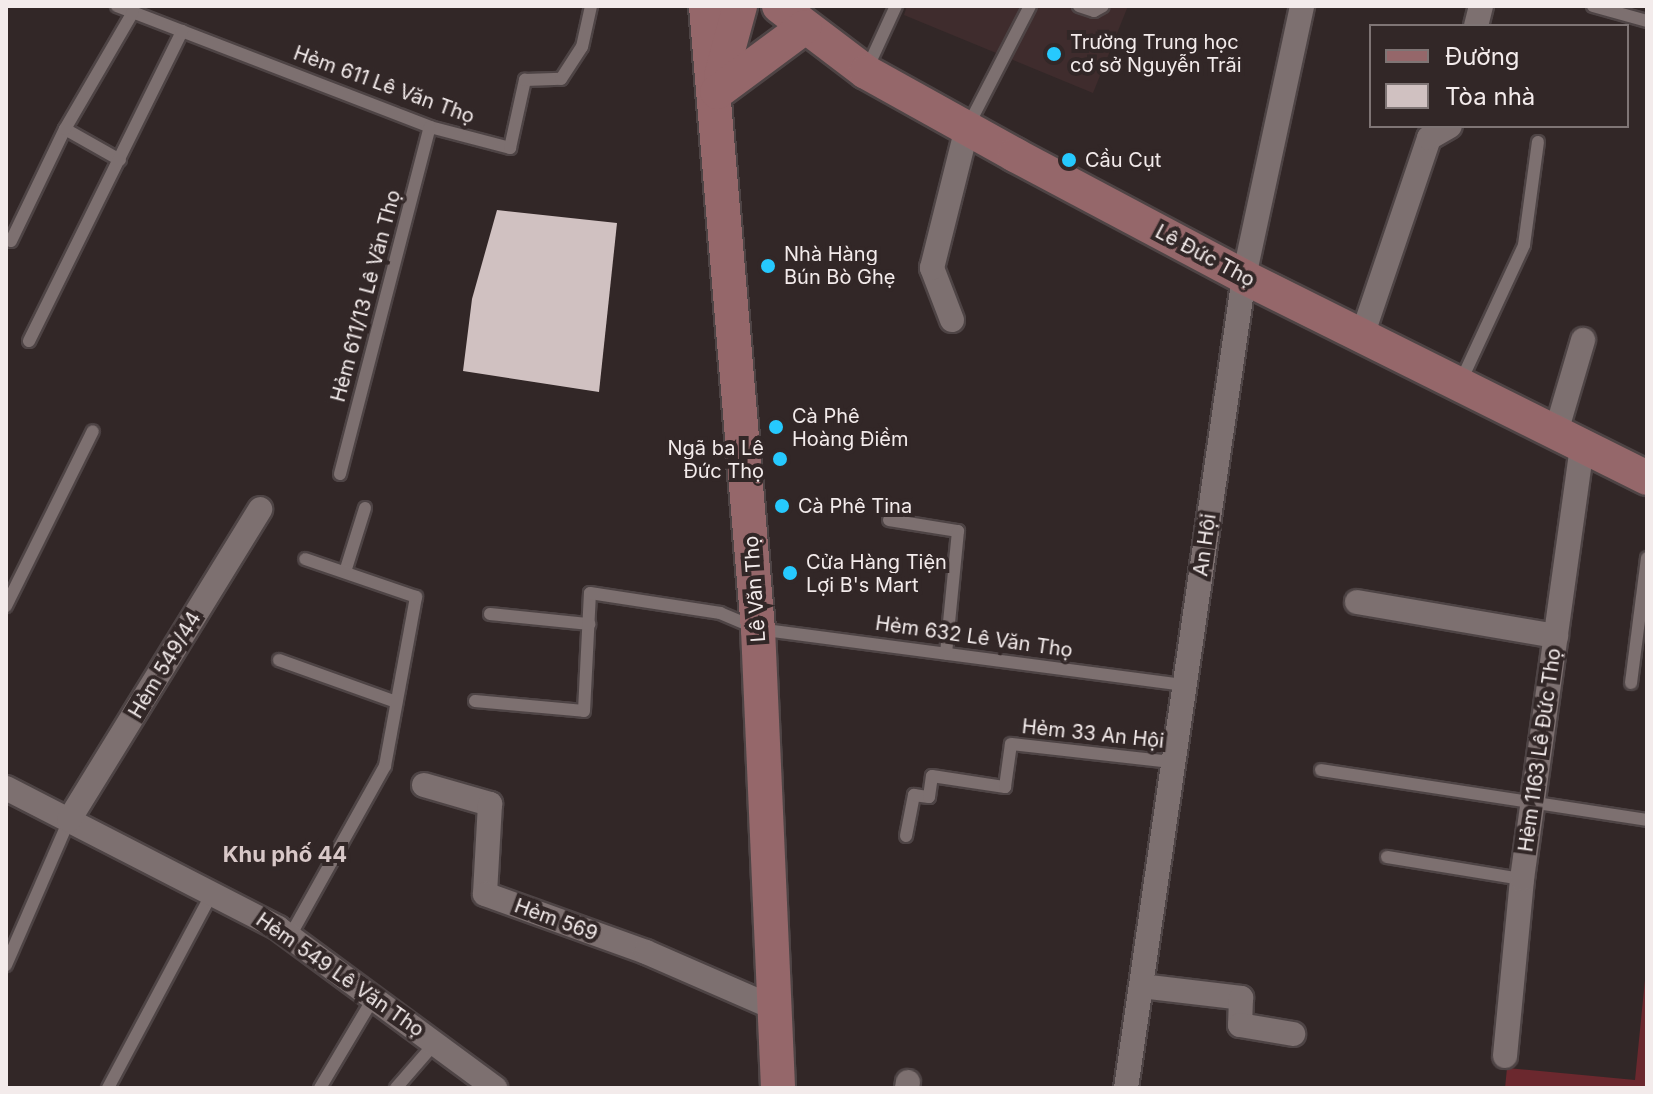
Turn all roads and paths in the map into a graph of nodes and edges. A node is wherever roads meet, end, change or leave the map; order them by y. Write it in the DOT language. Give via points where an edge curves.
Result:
graph roads {
  1 [pos="117,6"];
  2 [pos="591,6"];
  3 [pos="706,6"];
  4 [pos="740,6"];
  5 [pos="896,6"];
  6 [pos="1030,6"];
  7 [pos="1079,6"];
  8 [pos="1103,6"];
  9 [pos="1302,6"];
  10 [pos="1593,6"];
  11 [pos="1615,9"];
  12 [pos="133,12"];
  13 [pos="792,17"];
  14 [pos="1647,21"];
  15 [pos="182,31"];
  16 [pos="866,72"];
  17 [pos="717,92"];
  18 [pos="430,127"];
  19 [pos="967,128"];
  20 [pos="1446,128"];
  21 [pos="65,129"];
  22 [pos="1538,142"];
  23 [pos="120,160"];
  24 [pos="11,241"];
  25 [pos="1244,277"];
  26 [pos="952,320"];
  27 [pos="1362,336"];
  28 [pos="1583,340"];
  29 [pos="29,341"];
  30 [pos="1459,384"];
  31 [pos="93,431"];
  32 [pos="1569,439"];
  33 [pos="340,474"];
  34 [pos="1647,478"];
  35 [pos="365,508"];
  36 [pos="260,509"];
  37 [pos="889,520"];
  38 [pos="1647,558"];
  39 [pos="305,559"];
  40 [pos="345,572"];
  41 [pos="1357,602"];
  42 [pos="6,606"];
  43 [pos="490,614"];
  44 [pos="589,624"];
  45 [pos="758,629"];
  46 [pos="1556,636"];
  47 [pos="946,653"];
  48 [pos="279,660"];
  49 [pos="1631,683"];
  50 [pos="1184,685"];
  51 [pos="475,701"];
  52 [pos="396,702"];
  53 [pos="1172,762"];
  54 [pos="1321,770"];
  55 [pos="424,785"];
  56 [pos="6,788"];
  57 [pos="1533,805"];
  58 [pos="69,820"];
  59 [pos="1647,820"];
  60 [pos="906,836"];
  61 [pos="1387,857"];
  62 [pos="1522,879"];
  63 [pos="213,891"];
  64 [pos="290,936"];
  65 [pos="6,965"];
  66 [pos="1141,986"];
  67 [pos="374,997"];
  68 [pos="774,1008"];
  69 [pos="1293,1034"];
  70 [pos="436,1042"];
  71 [pos="1505,1056"];
  72 [pos="108,1088"];
  73 [pos="320,1088"];
  74 [pos="396,1088"];
  75 [pos="495,1088"];
  76 [pos="778,1088"];
  77 [pos="1126,1088"];
  1 -- 12 [label="lane, Hẻm 611 Lê Văn Thọ"];
  2 -- 18 [label="lane, Hẻm 611 Lê Văn Thọ" via="582,47 561,79 525,80 510,148"];
  3 -- 17 [label="main road, Lê Văn Thọ"];
  4 -- 17 [label="main road"];
  5 -- 16 [label="lane"];
  6 -- 19 [label="lane"];
  7 -- 8 [label="lane" via="1094,11"];
  9 -- 25 [label="street, An Hội"];
  10 -- 11 [label="lane"];
  11 -- 14 [label="lane"];
  12 -- 15 [label="lane, Hẻm 611 Lê Văn Thọ"];
  12 -- 21 [label="lane"];
  13 -- 16 [label="main road, Lê Đức Thọ"];
  13 -- 17 [label="main road"];
  15 -- 18 [label="lane, Hẻm 611 Lê Văn Thọ"];
  15 -- 23 [label="lane"];
  16 -- 19 [label="main road, Lê Đức Thọ"];
  17 -- 45 [label="main road, Lê Văn Thọ"];
  18 -- 33 [label="lane, Hẻm 611/13 Lê Văn Thọ"];
  19 -- 25 [label="main road, Lê Đức Thọ"];
  19 -- 26 [label="street" via="932,268"];
  20 -- 27 [label="street" via="1429,138"];
  21 -- 23 [label="lane"];
  21 -- 24 [label="lane"];
  22 -- 30 [label="lane" via="1524,245"];
  23 -- 29 [label="lane"];
  25 -- 27 [label="main road, Lê Đức Thọ"];
  25 -- 50 [label="street, An Hội"];
  27 -- 30 [label="main road, Lê Đức Thọ"];
  28 -- 32 [label="street, Hẻm 1163 Lê Đức Thọ"];
  30 -- 32 [label="main road, Lê Đức Thọ"];
  31 -- 42 [label="lane"];
  32 -- 34 [label="main road, Lê Đức Thọ"];
  32 -- 46 [label="street, Hẻm 1163 Lê Đức Thọ"];
  35 -- 40 [label="lane"];
  36 -- 58 [label="street, Hẻm 549/44"];
  37 -- 47 [label="lane" via="958,531"];
  38 -- 49 [label="lane"];
  39 -- 40 [label="lane"];
  40 -- 52 [label="lane" via="416,597"];
  41 -- 46 [label="street"];
  43 -- 44 [label="lane"];
  44 -- 45 [label="lane, Hẻm 632 Lê Văn Thọ" via="590,593 720,613"];
  44 -- 51 [label="lane" via="584,711"];
  45 -- 47 [label="lane, Hẻm 632 Lê Văn Thọ"];
  45 -- 68 [label="main road, Lê Văn Thọ"];
  46 -- 57 [label="street, Hẻm 1163 Lê Đức Thọ"];
  47 -- 50 [label="lane, Hẻm 632 Lê Văn Thọ"];
  48 -- 52 [label="lane"];
  50 -- 53 [label="street, An Hội"];
  52 -- 64 [label="lane" via="385,766"];
  53 -- 60 [label="lane, Hẻm 33 An Hội" via="1011,744 1005,787 932,776 929,797 914,795"];
  53 -- 66 [label="street, An Hội"];
  54 -- 57 [label="lane"];
  55 -- 68 [label="street, Hẻm 569" via="490,804 485,894 646,952"];
  56 -- 58 [label="street, Hẻm 549 Lê Văn Thọ"];
  57 -- 59 [label="lane"];
  57 -- 62 [label="street, Hẻm 1163 Lê Đức Thọ"];
  58 -- 63 [label="street, Hẻm 549 Lê Văn Thọ"];
  58 -- 65 [label="lane"];
  61 -- 62 [label="lane"];
  62 -- 71 [label="street, Hẻm 1163 Lê Đức Thọ"];
  63 -- 64 [label="street, Hẻm 549 Lê Văn Thọ"];
  63 -- 72 [label="lane"];
  64 -- 67 [label="street, Hẻm 549 Lê Văn Thọ"];
  66 -- 69 [label="street" via="1241,998 1240,1025"];
  66 -- 77 [label="street, An Hội"];
  67 -- 70 [label="street, Hẻm 549 Lê Văn Thọ"];
  67 -- 73 [label="lane"];
  68 -- 76 [label="main road, Lê Văn Thọ"];
  70 -- 74 [label="lane"];
  70 -- 75 [label="street, Hẻm 549 Lê Văn Thọ"];
}
